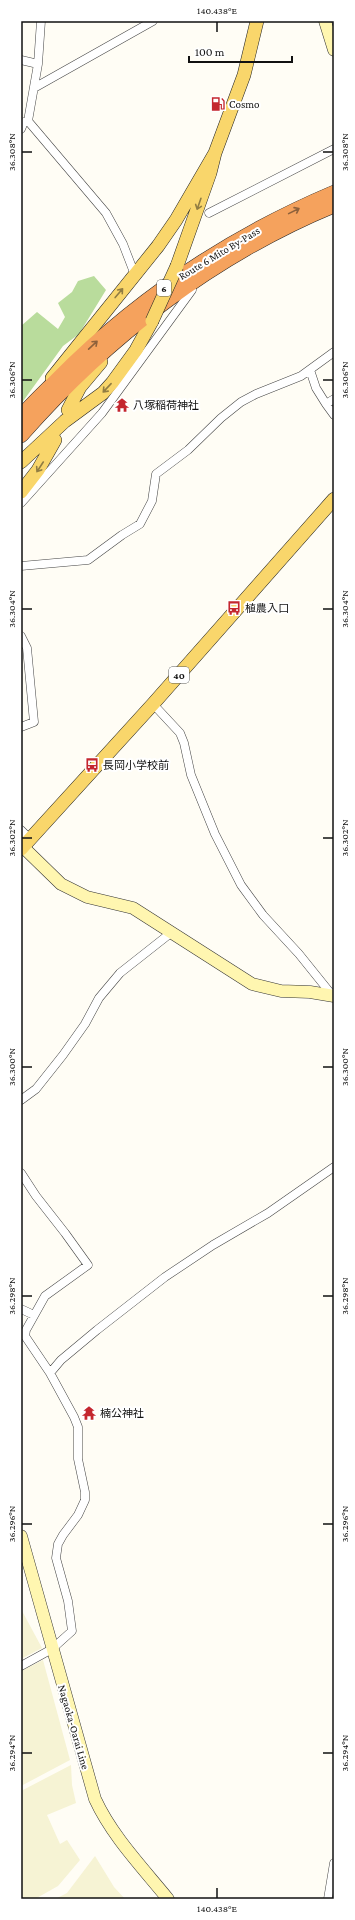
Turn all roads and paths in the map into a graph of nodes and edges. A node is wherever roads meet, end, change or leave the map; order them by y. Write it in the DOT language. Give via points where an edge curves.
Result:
graph roads {
  1 [pos="41,21"];
  2 [pos="153,21"];
  3 [pos="256,21"];
  4 [pos="325,21"];
  5 [pos="334,50"];
  6 [pos="21,60"];
  7 [pos="38,64"];
  8 [pos="34,88"];
  9 [pos="28,120"];
  10 [pos="21,129"];
  11 [pos="334,149"];
  12 [pos="215,153"];
  13 [pos="334,193"];
  14 [pos="334,206"];
  15 [pos="209,213"];
  16 [pos="134,275"];
  17 [pos="191,283"];
  18 [pos="135,325"];
  19 [pos="334,352"];
  20 [pos="310,370"];
  21 [pos="334,399"];
  22 [pos="326,404"];
  23 [pos="68,410"];
  24 [pos="27,416"];
  25 [pos="334,416"];
  26 [pos="21,435"];
  27 [pos="55,440"];
  28 [pos="21,462"];
  29 [pos="21,492"];
  30 [pos="334,499"];
  31 [pos="21,503"];
  32 [pos="21,566"];
  33 [pos="21,636"];
  34 [pos="153,704"];
  35 [pos="21,727"];
  36 [pos="24,841"];
  37 [pos="172,932"];
  38 [pos="333,995"];
  39 [pos="21,1100"];
  40 [pos="334,1167"];
  41 [pos="21,1173"];
  42 [pos="21,1309"];
  43 [pos="34,1315"];
  44 [pos="50,1373"];
  45 [pos="21,1536"];
  46 [pos="52,1649"];
  47 [pos="21,1666"];
  48 [pos="334,1863"];
  49 [pos="168,1899"];
  50 [pos="328,1899"];
  1 -- 7 [label="street"];
  2 -- 8 [label="street"];
  3 -- 12 [label="main road" via="244,75"];
  4 -- 5 [label="main road"];
  6 -- 7 [label="street"];
  7 -- 8 [label="street"];
  8 -- 9 [label="street"];
  9 -- 10 [label="street"];
  9 -- 16 [label="street" via="106,213"];
  11 -- 15 [label="street"];
  12 -- 16 [label="main road" via="176,220"];
  12 -- 28 [label="main road, one-way, bridge" via="177,266 136,350 107,388 65,421"];
  24 -- 13 [label="highway, Route 6 Mito By-Pass / 6, one-way" via="100,338 173,282 245,236"];
  14 -- 17 [label="highway, Route 6 Mito By-Pass / 6" via="250,246"];
  24 -- 16 [label="main road, one-way" via="87,332"];
  17 -- 18 [label="highway, Route 6 Mito By-Pass / 6"];
  17 -- 31 [label="street" via="192,290 102,413"];
  18 -- 23 [label="main road" via="80,387"];
  18 -- 24 [label="highway, Route 6 Mito By-Pass / 6"];
  19 -- 20 [label="street"];
  20 -- 22 [label="street" via="316,388"];
  20 -- 32 [label="street" via="251,397 221,418 188,450 156,474 152,500 140,524 88,560"];
  21 -- 22 [label="street"];
  22 -- 25 [label="street"];
  24 -- 26 [label="highway, 6"];
  27 -- 29 [label="main road, one-way" via="38,470"];
  30 -- 34 [label="main road, 40"];
  33 -- 35 [label="street" via="27,648 34,722"];
  34 -- 36 [label="main road, 40"];
  34 -- 38 [label="street" via="180,733 191,775 214,834 241,885 263,915"];
  36 -- 37 [label="main road" via="61,884 87,897 133,908"];
  37 -- 38 [label="main road" via="252,984 281,991"];
  37 -- 39 [label="street" via="120,973 99,998 85,1024 63,1055 36,1089"];
  40 -- 44 [label="street" via="268,1213 213,1244 165,1278 97,1330 61,1360"];
  41 -- 43 [label="street" via="88,1265 45,1296"];
  42 -- 43 [label="street"];
  43 -- 44 [label="street" via="25,1336"];
  44 -- 46 [label="street" via="78,1427 78,1459 85,1492 83,1506 63,1535 56,1551 72,1631"];
  45 -- 46 [label="main road, Nagaoka-Oarai Line"];
  46 -- 47 [label="street"];
  46 -- 49 [label="main road, Nagaoka-Oarai Line" via="91,1785 101,1810 117,1835"];
  48 -- 50 [label="street"];
}
